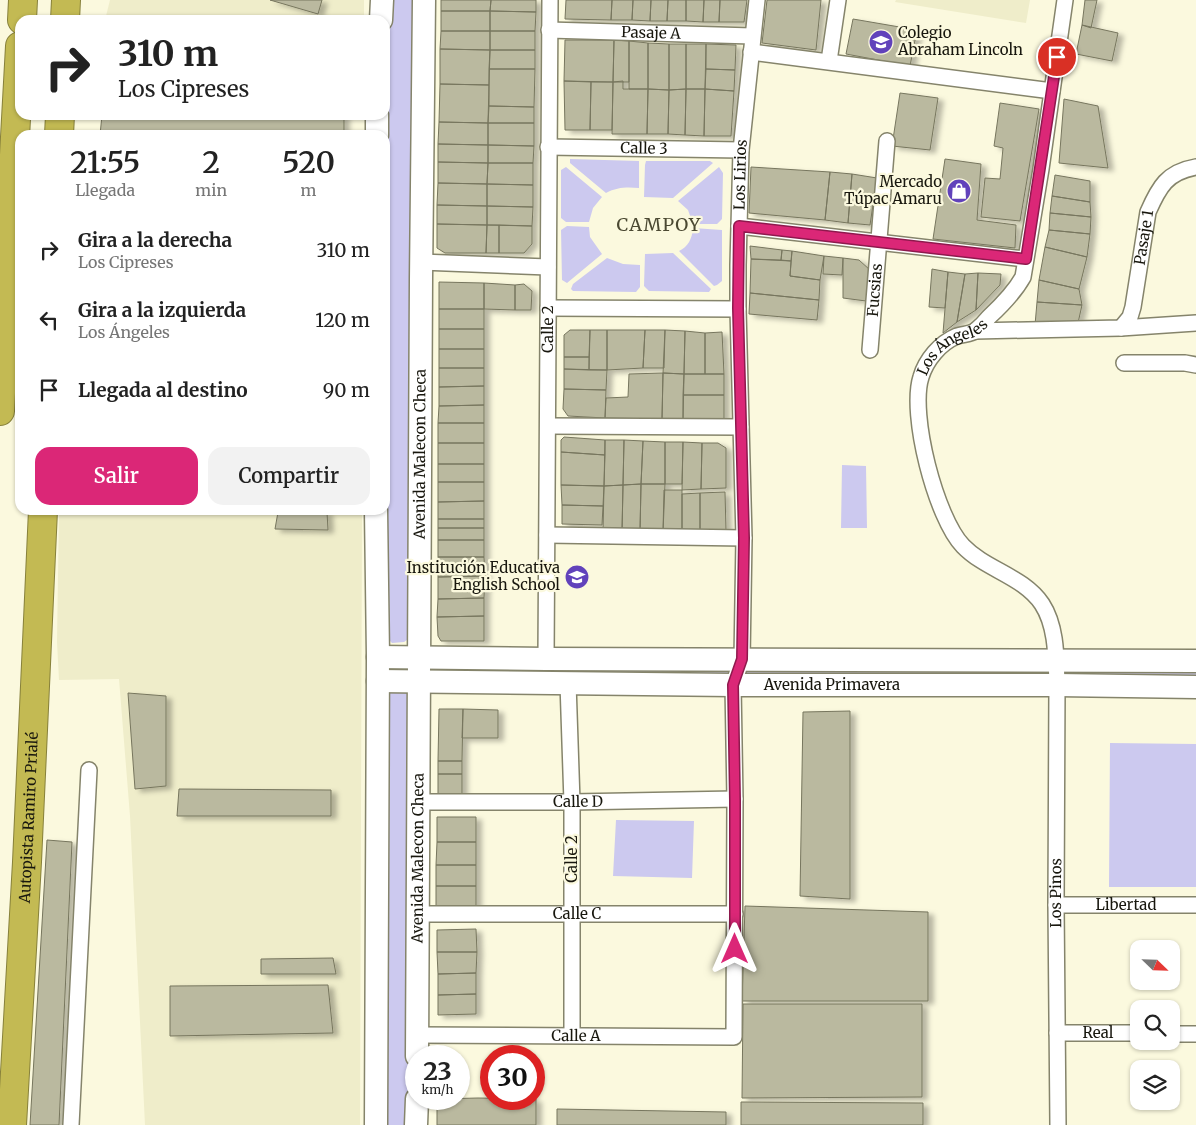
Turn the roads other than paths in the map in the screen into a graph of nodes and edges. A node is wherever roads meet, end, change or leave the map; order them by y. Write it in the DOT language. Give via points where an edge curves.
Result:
graph roads {
  1 [pos="23,0"];
  2 [pos="66,0"];
  3 [pos="382,0"];
  4 [pos="424,0"];
  5 [pos="550,0"];
  6 [pos="757,0"];
  7 [pos="838,0"];
  8 [pos="1065,0"];
  9 [pos="22,15"];
  10 [pos="65,15"];
  11 [pos="381,15"];
  12 [pos="549,30"];
  13 [pos="752,36"];
  14 [pos="751,52"];
  15 [pos="829,61"];
  16 [pos="1052,91"];
  17 [pos="15,137"];
  18 [pos="887,141"];
  19 [pos="548,147"];
  20 [pos="741,150"];
  21 [pos="1196,167"];
  22 [pos="739,226"];
  23 [pos="879,243"];
  24 [pos="1026,259"];
  25 [pos="421,262"];
  26 [pos="548,267"];
  27 [pos="548,308"];
  28 [pos="738,308"];
  29 [pos="1196,323"];
  30 [pos="1121,328"];
  31 [pos="975,331"];
  32 [pos="870,350"];
  33 [pos="1124,364"];
  34 [pos="1196,365"];
  35 [pos="0,411"];
  36 [pos="548,426"];
  37 [pos="741,427"];
  38 [pos="43,515"];
  39 [pos="376,515"];
  40 [pos="548,535"];
  41 [pos="744,538"];
  42 [pos="378,657"];
  43 [pos="419,657"];
  44 [pos="546,659"];
  45 [pos="742,659"];
  46 [pos="1056,660"];
  47 [pos="1196,661"];
  48 [pos="418,680"];
  49 [pos="378,681"];
  50 [pos="568,683"];
  51 [pos="733,685"];
  52 [pos="1057,685"];
  53 [pos="1196,687"];
  54 [pos="89,770"];
  55 [pos="735,800"];
  56 [pos="420,802"];
  57 [pos="572,802"];
  58 [pos="1056,905"];
  59 [pos="1196,906"];
  60 [pos="571,913"];
  61 [pos="418,914"];
  62 [pos="735,914"];
  63 [pos="1056,1033"];
  64 [pos="1130,1033"];
  65 [pos="1180,1034"];
  66 [pos="1196,1034"];
  67 [pos="572,1035"];
  68 [pos="734,1038"];
  69 [pos="417,1045"];
  70 [pos="417,1110"];
  71 [pos="12,1125"];
  72 [pos="71,1125"];
  73 [pos="376,1125"];
  74 [pos="416,1125"];
  75 [pos="1058,1125"];
  1 -- 9 [label="highway"];
  2 -- 10 [label="highway"];
  3 -- 11 [label="main road"];
  4 -- 25 [label="main road, Avenida Malecon Checa"];
  5 -- 12 [label="street, Calle 2"];
  6 -- 13 [label="street, Los Lirios"];
  7 -- 15 [label="street"];
  8 -- 16 [label="street, Los Ángeles"];
  12 -- 13 [label="street, Pasaje A"];
  12 -- 19 [label="street, Calle 2"];
  13 -- 14 [label="street, Los Lirios"];
  14 -- 15 [label="street"];
  14 -- 20 [label="street, Los Lirios"];
  15 -- 16 [label="street"];
  16 -- 24 [label="street, Los Ángeles"];
  17 -- 35 [label="highway"];
  18 -- 23 [label="street, Fucsias"];
  19 -- 20 [label="street, Calle 3"];
  19 -- 26 [label="street, Calle 2"];
  20 -- 22 [label="street, Los Lirios"];
  21 -- 30 [label="street, Pasaje 1" via="1170,176 1153,201 1148,212 1133,307"];
  22 -- 23 [label="street"];
  22 -- 28 [label="street, Los Lirios"];
  23 -- 24 [label="street"];
  23 -- 32 [label="street, Fucsias"];
  24 -- 31 [label="street, Los Ángeles" via="1023,277 1016,289"];
  25 -- 26 [label="street"];
  25 -- 43 [label="main road, Avenida Malecon Checa"];
  26 -- 27 [label="street, Calle 2"];
  27 -- 28 [label="street"];
  27 -- 36 [label="street, Calle 2"];
  28 -- 37 [label="street, Los Lirios"];
  29 -- 30 [label="street"];
  30 -- 31 [label="street"];
  31 -- 46 [label="street, Los Ángeles" via="955,337 939,348 927,362 920,378 919,417 929,469 941,509 951,531 964,547 1030,589 1042,605 1052,627"];
  33 -- 34 [label="street"];
  36 -- 37 [label="street"];
  36 -- 40 [label="street, Calle 2"];
  37 -- 41 [label="street, Los Lirios"];
  38 -- 71 [label="highway, Autopista Ramiro Prialé"];
  39 -- 42 [label="main road"];
  40 -- 41 [label="street"];
  40 -- 44 [label="street, Calle 2"];
  41 -- 45 [label="street, Los Lirios"];
  42 -- 43 [label="main road, Avenida Primavera"];
  42 -- 49 [label="main road"];
  43 -- 44 [label="main road, Avenida Primavera"];
  43 -- 48 [label="main road, Avenida Malecon Checa"];
  44 -- 45 [label="main road, Avenida Primavera"];
  45 -- 46 [label="main road, Avenida Primavera"];
  45 -- 51 [label="street, Los Lirios"];
  46 -- 47 [label="main road, Avenida Primavera"];
  46 -- 52 [label="street, Los Pinos"];
  48 -- 49 [label="main road, Avenida Primavera"];
  48 -- 50 [label="main road, Avenida Primavera"];
  48 -- 56 [label="main road, Avenida Malecon Checa"];
  49 -- 73 [label="main road"];
  50 -- 51 [label="main road, Avenida Primavera"];
  50 -- 57 [label="street, Calle 2"];
  51 -- 52 [label="main road, Avenida Primavera"];
  51 -- 55 [label="street, Los Lirios"];
  52 -- 53 [label="main road, Avenida Primavera"];
  52 -- 58 [label="street, Los Pinos"];
  54 -- 72 [label="street"];
  55 -- 57 [label="street, Calle D"];
  55 -- 62 [label="street, Los Lirios"];
  56 -- 57 [label="street, Calle D"];
  56 -- 61 [label="main road, Avenida Malecon Checa"];
  57 -- 60 [label="street, Calle 2"];
  58 -- 59 [label="street, Libertad"];
  58 -- 63 [label="street, Los Pinos"];
  60 -- 61 [label="street, Calle C"];
  60 -- 62 [label="street, Calle C"];
  60 -- 67 [label="street, Calle 2"];
  61 -- 69 [label="main road, Avenida Malecon Checa"];
  62 -- 68 [label="street, Los Lirios"];
  63 -- 64 [label="street, Real"];
  63 -- 75 [label="street, Los Pinos"];
  65 -- 66 [label="street"];
  67 -- 68 [label="street, Calle A"];
  67 -- 69 [label="street, Calle A"];
  70 -- 74 [label="main road"];
}
